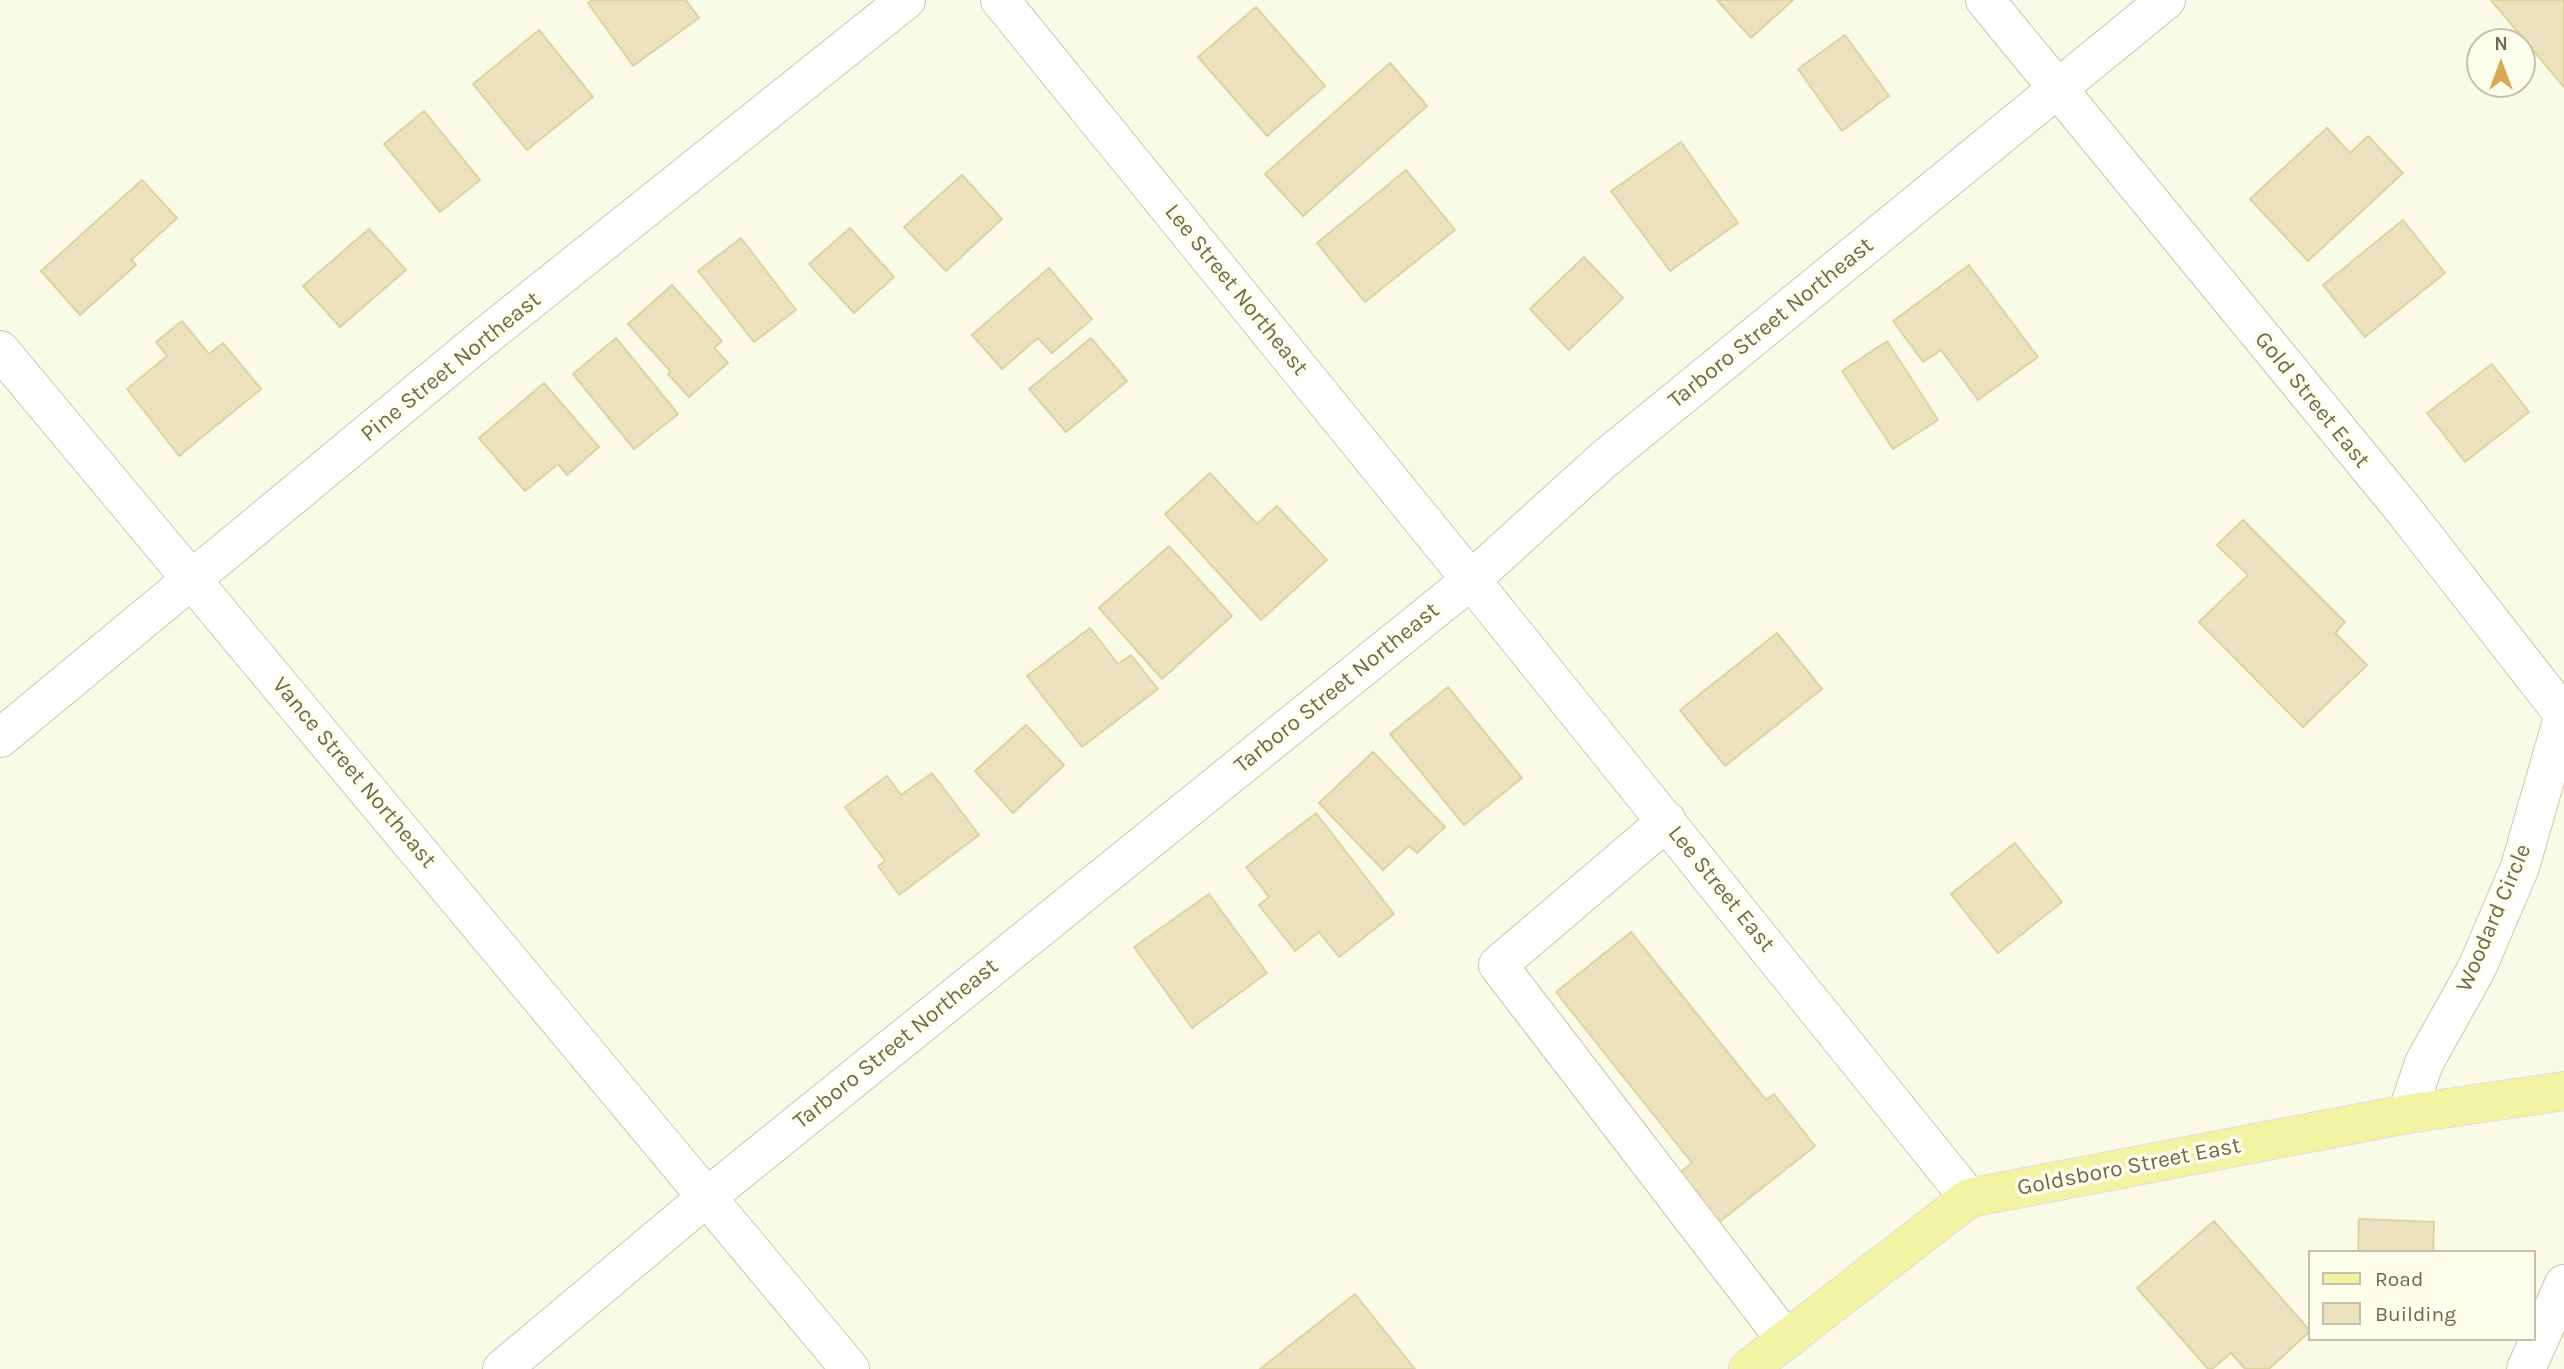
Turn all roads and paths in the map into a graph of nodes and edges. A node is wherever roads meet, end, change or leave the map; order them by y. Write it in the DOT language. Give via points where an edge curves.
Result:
graph roads {
  1 [pos="906,0"];
  2 [pos="1000,0"];
  3 [pos="1985,0"];
  4 [pos="2166,0"];
  5 [pos="2056,88"];
  6 [pos="0,350"];
  7 [pos="194,580"];
  8 [pos="1471,580"];
  9 [pos="2564,715"];
  10 [pos="0,738"];
  11 [pos="1667,821"];
  12 [pos="2564,1091"];
  13 [pos="2407,1114"];
  14 [pos="707,1197"];
  15 [pos="1969,1198"];
  16 [pos="2564,1284"];
  17 [pos="1786,1340"];
  18 [pos="502,1369"];
  19 [pos="850,1369"];
  20 [pos="1748,1369"];
  21 [pos="2526,1369"];
  1 -- 7 [label="street, Pine Street Northeast" via="482,339"];
  2 -- 8 [label="street, Lee Street Northeast"];
  3 -- 5 [label="street, Gold Street East"];
  4 -- 5 [label="street, Tarboro Street Northeast"];
  5 -- 8 [label="street, Tarboro Street Northeast" via="1602,461"];
  5 -- 9 [label="street, Gold Street East" via="2403,509"];
  6 -- 7 [label="street, Vance Street Northeast"];
  7 -- 10 [label="street, Pine Street Northeast"];
  7 -- 14 [label="street, Vance Street Northeast"];
  8 -- 11 [label="street, Lee Street East"];
  8 -- 14 [label="street, Tarboro Street Northeast"];
  9 -- 13 [label="street, Woodard Circle" via="2520,867 2477,968 2424,1063"];
  11 -- 15 [label="street, Lee Street East"];
  11 -- 17 [label="street" via="1498,965"];
  12 -- 13 [label="main road, Goldsboro Street East"];
  13 -- 15 [label="main road, Goldsboro Street East"];
  14 -- 18 [label="street, Tarboro Street Northeast"];
  14 -- 19 [label="street, Vance Street Northeast"];
  15 -- 17 [label="main road, Goldsboro Street East"];
  16 -- 21 [label="street"];
  17 -- 20 [label="main road, Goldsboro Street East"];
}
